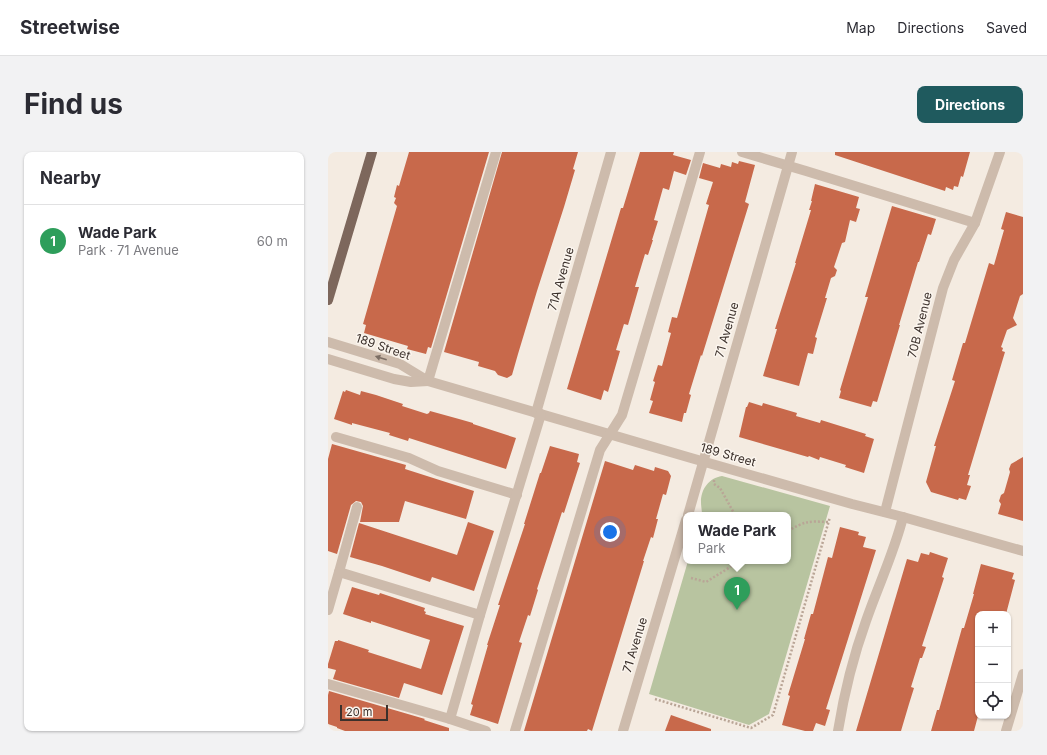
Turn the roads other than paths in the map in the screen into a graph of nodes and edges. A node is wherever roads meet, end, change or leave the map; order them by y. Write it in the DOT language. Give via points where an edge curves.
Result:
graph roads {
  1 [pos="372,152"];
  2 [pos="496,152"];
  3 [pos="612,152"];
  4 [pos="700,152"];
  5 [pos="742,152"];
  6 [pos="792,152"];
  7 [pos="1000,152"];
  8 [pos="788,165"];
  9 [pos="975,224"];
  10 [pos="328,300"];
  11 [pos="328,342"];
  12 [pos="328,359"];
  13 [pos="428,381"];
  14 [pos="538,414"];
  15 [pos="610,434"];
  16 [pos="336,437"];
  17 [pos="704,462"];
  18 [pos="517,495"];
  19 [pos="357,507"];
  20 [pos="689,512"];
  21 [pos="885,512"];
  22 [pos="903,517"];
  23 [pos="683,530"];
  24 [pos="1023,550"];
  25 [pos="339,572"];
  26 [pos="328,610"];
  27 [pos="480,615"];
  28 [pos="1023,674"];
  29 [pos="328,684"];
  30 [pos="450,719"];
  31 [pos="486,731"];
  32 [pos="516,731"];
  33 [pos="623,731"];
  34 [pos="838,731"];
  35 [pos="1006,731"];
  1 -- 10 [label="main road"];
  2 -- 13 [label="street"];
  3 -- 14 [label="street, 71A Avenue"];
  4 -- 15 [label="street" via="622,415"];
  5 -- 8 [label="street"];
  6 -- 8 [label="street, 71 Avenue"];
  7 -- 9 [label="street, 70B Avenue"];
  8 -- 9 [label="street"];
  8 -- 17 [label="street, 71 Avenue"];
  9 -- 21 [label="street, 70B Avenue" via="954,260 944,288"];
  13 -- 11 [label="street, 189 Street, one-way" via="400,364"];
  12 -- 13 [label="street, 189 Street" via="394,379"];
  13 -- 14 [label="street, 189 Street"];
  14 -- 15 [label="street, 189 Street"];
  14 -- 18 [label="street, 71A Avenue"];
  15 -- 17 [label="street, 189 Street"];
  15 -- 32 [label="street" via="600,450"];
  16 -- 18 [label="street" via="409,458 438,471"];
  17 -- 20 [label="street, 71 Avenue"];
  17 -- 21 [label="street, 189 Street"];
  18 -- 27 [label="street, 71A Avenue"];
  19 -- 25 [label="street"];
  21 -- 22 [label="street, 189 Street"];
  22 -- 24 [label="street, 189 Street"];
  22 -- 34 [label="street" via="858,645"];
  23 -- 33 [label="street, 71 Avenue"];
  25 -- 26 [label="street"];
  25 -- 27 [label="street"];
  27 -- 30 [label="street, 71A Avenue"];
  28 -- 35 [label="street"];
  29 -- 30 [label="street"];
  30 -- 31 [label="street"];
}
